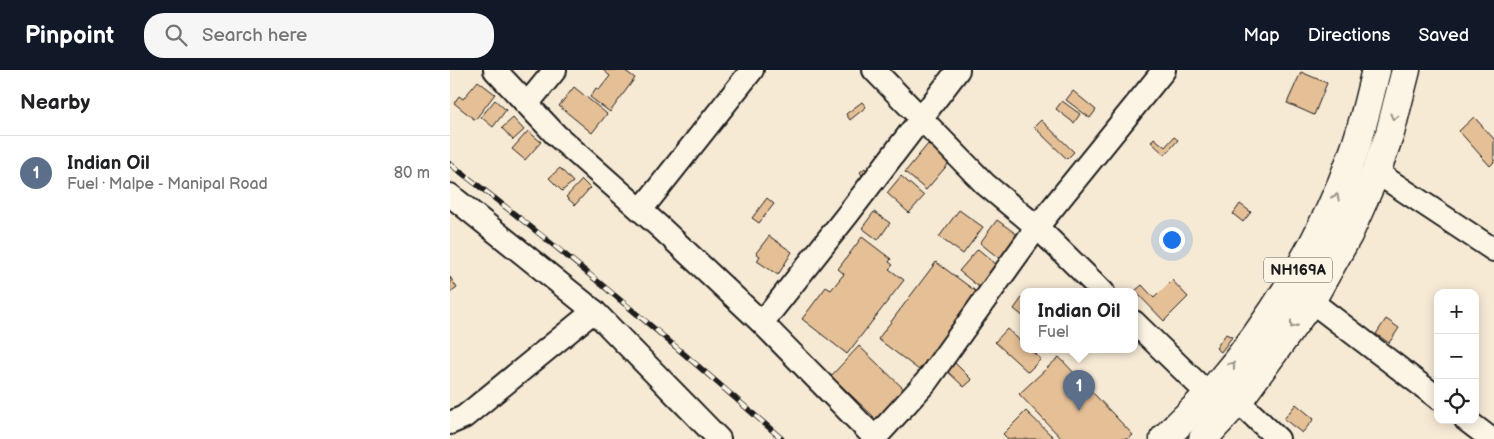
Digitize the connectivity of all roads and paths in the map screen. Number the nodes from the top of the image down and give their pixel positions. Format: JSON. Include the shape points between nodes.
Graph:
{"nodes":[{"id":1,"x":495,"y":70,"type":"edge"},
{"id":2,"x":555,"y":70,"type":"edge"},
{"id":3,"x":752,"y":70,"type":"edge"},
{"id":4,"x":874,"y":70,"type":"edge"},
{"id":5,"x":958,"y":70,"type":"edge"},
{"id":6,"x":1164,"y":70,"type":"edge"},
{"id":7,"x":1376,"y":70,"type":"edge"},
{"id":8,"x":1406,"y":70,"type":"edge"},
{"id":9,"x":527,"y":104,"type":"junction"},
{"id":10,"x":921,"y":118,"type":"junction"},
{"id":11,"x":1376,"y":172,"type":"junction"},
{"id":12,"x":450,"y":195,"type":"edge"},
{"id":13,"x":641,"y":210,"type":"junction"},
{"id":14,"x":1323,"y":224,"type":"junction"},
{"id":15,"x":1037,"y":228,"type":"junction"},
{"id":16,"x":1348,"y":235,"type":"junction"},
{"id":17,"x":1494,"y":250,"type":"edge"},
{"id":18,"x":1099,"y":288,"type":"edge"},
{"id":19,"x":1311,"y":301,"type":"junction"},
{"id":20,"x":594,"y":311,"type":"junction"},
{"id":21,"x":762,"y":323,"type":"junction"},
{"id":22,"x":1138,"y":326,"type":"edge"},
{"id":23,"x":1208,"y":394,"type":"junction"},
{"id":24,"x":1434,"y":395,"type":"edge"},
{"id":25,"x":1238,"y":401,"type":"junction"},
{"id":26,"x":450,"y":423,"type":"edge"},
{"id":27,"x":1471,"y":424,"type":"edge"},
{"id":28,"x":876,"y":438,"type":"edge"},
{"id":29,"x":719,"y":439,"type":"edge"},
{"id":30,"x":1164,"y":439,"type":"edge"},
{"id":31,"x":1203,"y":439,"type":"edge"},
{"id":32,"x":1278,"y":439,"type":"edge"},
{"id":33,"x":1491,"y":439,"type":"edge"}],
"edges":[{"from":1,"to":9,"type":"street"},
{"from":2,"to":9,"type":"street"},
{"from":3,"to":13,"type":"street"},
{"from":4,"to":10,"type":"street"},
{"from":5,"to":10,"type":"street"},
{"from":6,"to":15,"type":"street"},
{"from":14,"to":7,"type":"highway","number":"NH169A","one_way":true,"via":[[1354,153]]},
{"from":8,"to":11,"type":"highway","number":"NH169A","one_way":true},
{"from":9,"to":13,"type":"street","via":[[556,135]]},
{"from":10,"to":15,"type":"street","via":[[985,184]]},
{"from":10,"to":21,"type":"street"},
{"from":11,"to":16,"type":"highway","number":"NH169A"},
{"from":11,"to":17,"type":"street"},
{"from":12,"to":20,"type":"street"},
{"from":13,"to":21,"type":"street"},
{"from":14,"to":16,"type":"highway"},
{"from":23,"to":14,"type":"highway","number":"NH169A","one_way":true,"via":[[1262,326],[1291,283]]},
{"from":15,"to":18,"type":"street"},
{"from":15,"to":28,"type":"street","via":[[926,382]]},
{"from":16,"to":19,"type":"highway","number":"NH169A"},
{"from":19,"to":24,"type":"street"},
{"from":19,"to":25,"type":"highway","number":"NH169A","one_way":true},
{"from":20,"to":26,"type":"street","via":[[464,417]]},
{"from":20,"to":29,"type":"street"},
{"from":21,"to":28,"type":"street"},
{"from":22,"to":23,"type":"street"},
{"from":23,"to":30,"type":"highway","number":"NH169A"},
{"from":25,"to":31,"type":"highway","number":"NH169A"},
{"from":25,"to":32,"type":"street"},
{"from":27,"to":33,"type":"street"}]}
